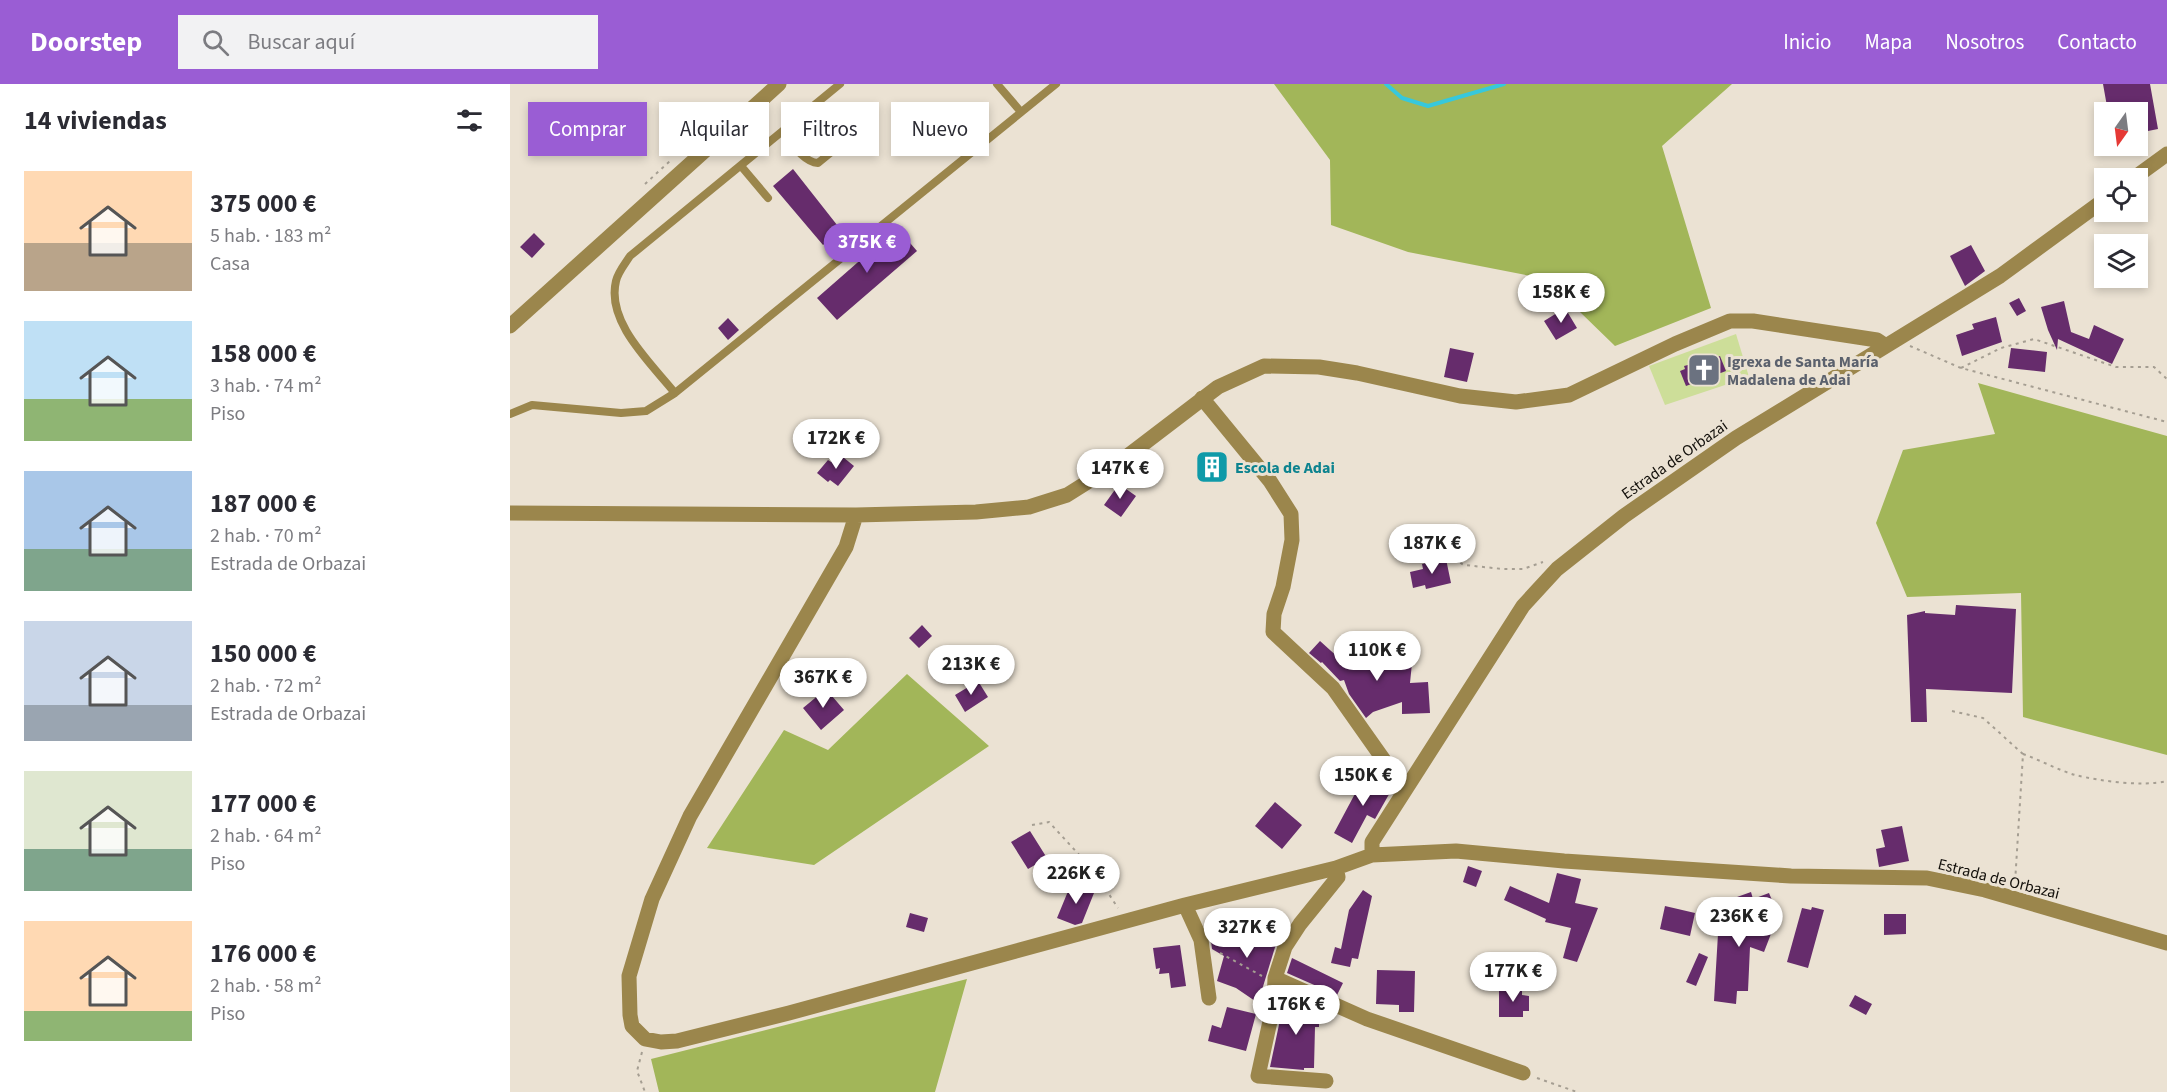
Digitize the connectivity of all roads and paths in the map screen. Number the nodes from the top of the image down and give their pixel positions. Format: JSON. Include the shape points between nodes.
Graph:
{"nodes":[{"id":1,"x":779,"y":84,"type":"edge"},
{"id":2,"x":840,"y":84,"type":"edge"},
{"id":3,"x":997,"y":84,"type":"edge"},
{"id":4,"x":1056,"y":84,"type":"edge"},
{"id":5,"x":819,"y":102,"type":"edge"},
{"id":6,"x":1021,"y":112,"type":"junction"},
{"id":7,"x":781,"y":134,"type":"edge"},
{"id":8,"x":2167,"y":154,"type":"edge"},
{"id":9,"x":805,"y":156,"type":"edge"},
{"id":10,"x":827,"y":156,"type":"edge"},
{"id":11,"x":741,"y":166,"type":"junction"},
{"id":12,"x":2148,"y":168,"type":"edge"},
{"id":13,"x":768,"y":198,"type":"dead end"},
{"id":14,"x":2094,"y":207,"type":"edge"},
{"id":15,"x":510,"y":326,"type":"edge"},
{"id":16,"x":1858,"y":337,"type":"junction"},
{"id":17,"x":1892,"y":343,"type":"junction"},
{"id":18,"x":1868,"y":357,"type":"junction"},
{"id":19,"x":1961,"y":368,"type":"junction"},
{"id":20,"x":2167,"y":379,"type":"edge"},
{"id":21,"x":675,"y":393,"type":"junction"},
{"id":22,"x":1203,"y":398,"type":"junction"},
{"id":23,"x":510,"y":414,"type":"edge"},
{"id":24,"x":2167,"y":422,"type":"edge"},
{"id":25,"x":510,"y":513,"type":"edge"},
{"id":26,"x":856,"y":515,"type":"junction"},
{"id":27,"x":1425,"y":558,"type":"dead end"},
{"id":28,"x":1569,"y":560,"type":"junction"},
{"id":29,"x":1952,"y":711,"type":"dead end"},
{"id":30,"x":2024,"y":754,"type":"junction"},
{"id":31,"x":2167,"y":781,"type":"edge"},
{"id":32,"x":1405,"y":790,"type":"junction"},
{"id":33,"x":1032,"y":825,"type":"dead end"},
{"id":34,"x":1380,"y":855,"type":"junction"},
{"id":35,"x":1336,"y":868,"type":"junction"},
{"id":36,"x":2014,"y":898,"type":"junction"},
{"id":37,"x":1185,"y":905,"type":"junction"},
{"id":38,"x":1126,"y":920,"type":"junction"},
{"id":39,"x":2167,"y":943,"type":"edge"},
{"id":40,"x":1220,"y":953,"type":"dead end"},
{"id":41,"x":1275,"y":981,"type":"junction"},
{"id":42,"x":1209,"y":998,"type":"dead end"},
{"id":43,"x":645,"y":1039,"type":"junction"},
{"id":44,"x":1523,"y":1073,"type":"joint"},
{"id":45,"x":1326,"y":1081,"type":"dead end"},
{"id":46,"x":645,"y":1092,"type":"edge"},
{"id":47,"x":1577,"y":1092,"type":"edge"}],
"edges":[{"from":1,"to":15,"type":"street"},
{"from":2,"to":5,"type":"lane"},
{"from":3,"to":6,"type":"lane"},
{"from":4,"to":6,"type":"lane"},
{"from":6,"to":21,"type":"lane"},
{"from":7,"to":11,"type":"lane"},
{"from":8,"to":12,"type":"street"},
{"from":9,"to":10,"type":"lane","via":[[812,163]]},
{"from":11,"to":13,"type":"lane"},
{"from":11,"to":21,"type":"lane","via":[[630,256],[616,278],[613,301],[620,324]]},
{"from":14,"to":17,"type":"street","name":"Estrada de Orbazai","via":[[2000,276]]},
{"from":16,"to":17,"type":"street"},
{"from":16,"to":18,"type":"street"},
{"from":16,"to":22,"type":"street","via":[[1730,321],[1569,395],[1516,402],[1460,396],[1319,367],[1264,366]]},
{"from":17,"to":18,"type":"street","name":"Estrada de Orbazai"},
{"from":17,"to":19,"type":"path"},
{"from":18,"to":28,"type":"street","name":"Estrada de Orbazai","via":[[1736,438],[1624,516]]},
{"from":19,"to":20,"type":"path","via":[[2001,348],[2034,339],[2116,367],[2154,367]]},
{"from":19,"to":24,"type":"path"},
{"from":21,"to":23,"type":"lane","via":[[646,411],[621,413],[532,405]]},
{"from":22,"to":26,"type":"street","via":[[1067,495],[1029,507],[976,513]]},
{"from":22,"to":32,"type":"street","via":[[1270,481],[1291,514],[1292,540],[1273,632],[1333,688]]},
{"from":25,"to":26,"type":"street"},
{"from":26,"to":43,"type":"street","via":[[846,547],[690,816],[652,899],[629,975],[632,1026]]},
{"from":27,"to":28,"type":"path","via":[[1447,555],[1464,565],[1503,569],[1523,569],[1559,556]]},
{"from":28,"to":32,"type":"street","name":"Estrada de Orbazai","via":[[1523,606]]},
{"from":29,"to":30,"type":"path","via":[[1983,718]]},
{"from":30,"to":31,"type":"path","via":[[2074,774],[2119,782]]},
{"from":30,"to":36,"type":"path"},
{"from":32,"to":34,"type":"street","name":"Estrada de Orbazai","via":[[1372,842]]},
{"from":33,"to":38,"type":"path","via":[[1049,822],[1093,870]]},
{"from":34,"to":35,"type":"street"},
{"from":34,"to":36,"type":"street","name":"Estrada de Orbazai","via":[[1456,852],[1791,876],[1927,878]]},
{"from":35,"to":37,"type":"street"},
{"from":35,"to":41,"type":"street","via":[[1338,877],[1285,947]]},
{"from":36,"to":39,"type":"street","name":"Estrada de Orbazai"},
{"from":37,"to":38,"type":"street"},
{"from":37,"to":42,"type":"street","via":[[1201,940]]},
{"from":38,"to":43,"type":"street","via":[[677,1041]]},
{"from":40,"to":41,"type":"path"},
{"from":41,"to":44,"type":"street","via":[[1367,1019]]},
{"from":41,"to":45,"type":"street","via":[[1258,1076]]},
{"from":43,"to":46,"type":"path","via":[[637,1071]]},
{"from":44,"to":47,"type":"path"}]}
